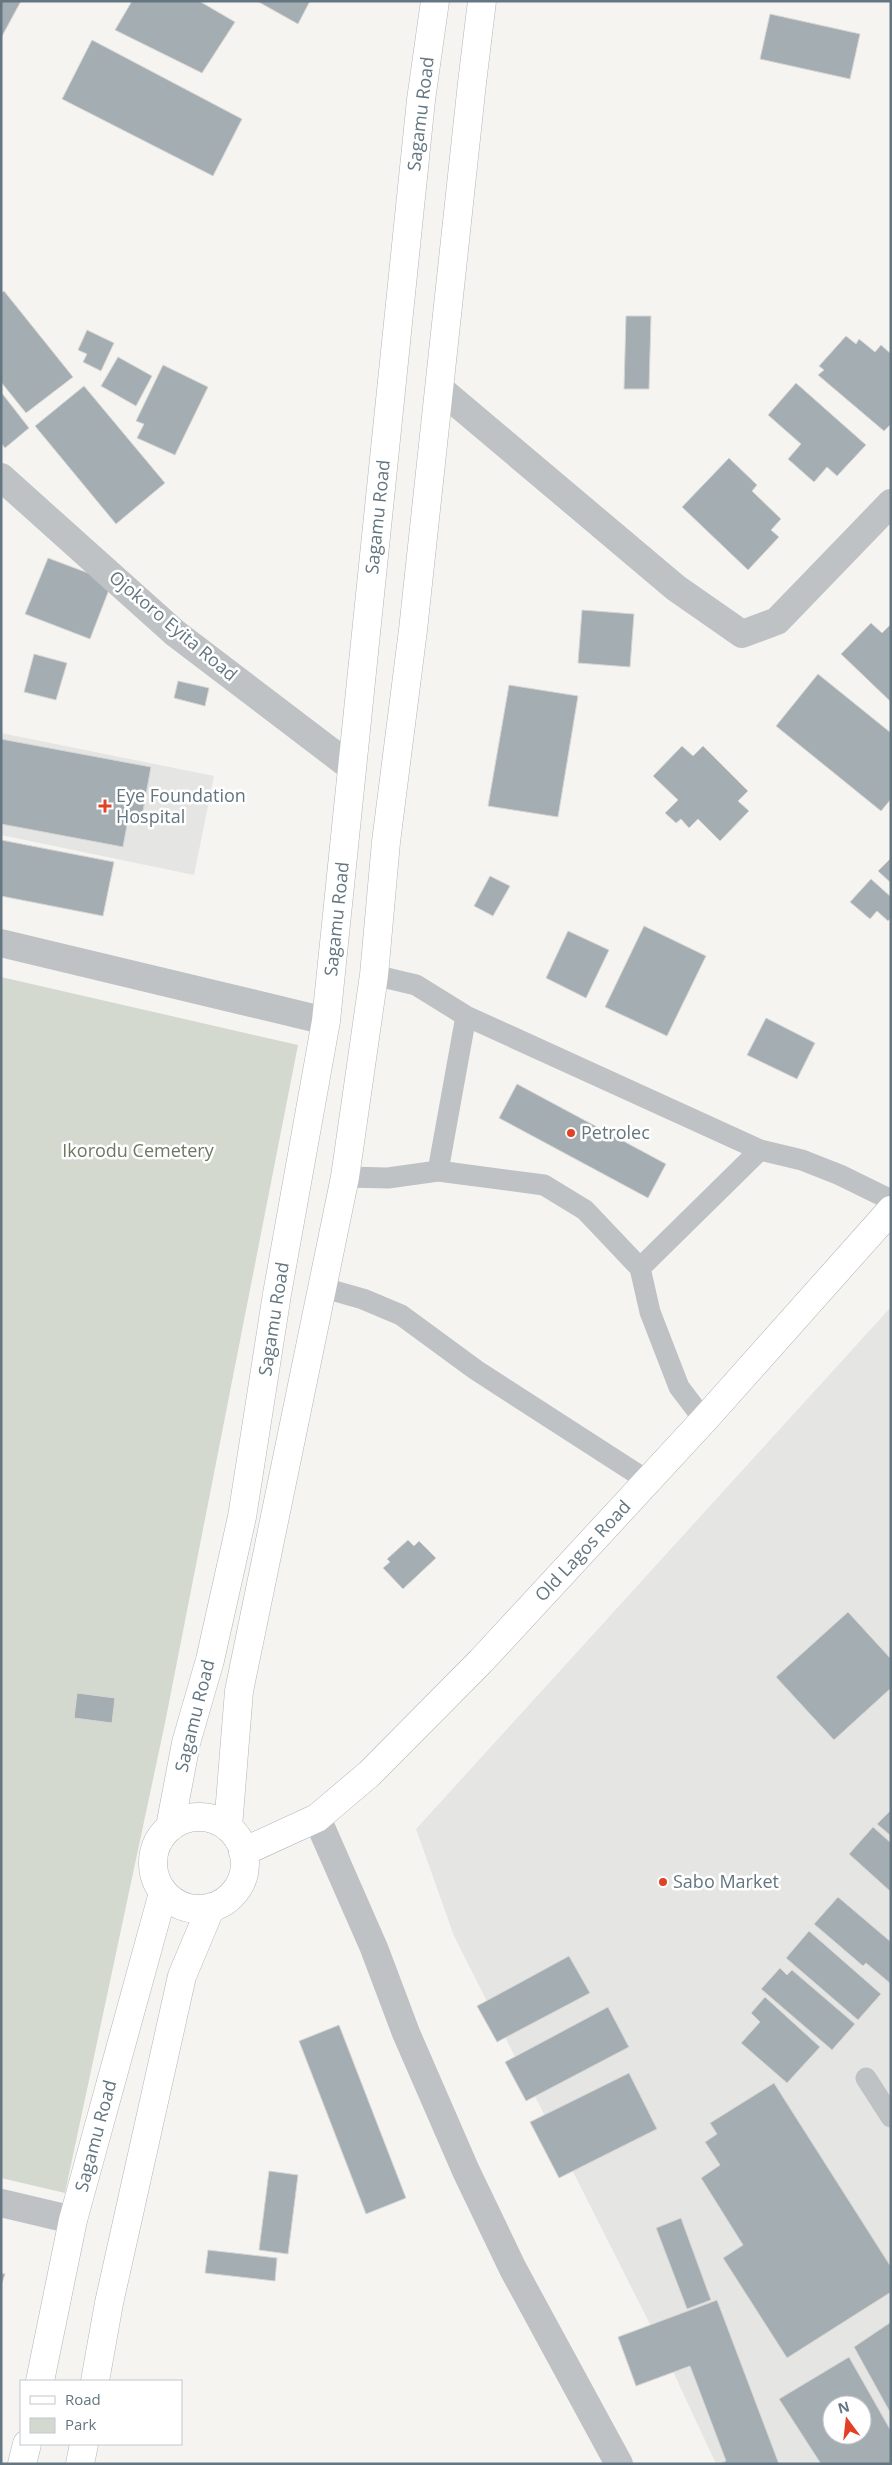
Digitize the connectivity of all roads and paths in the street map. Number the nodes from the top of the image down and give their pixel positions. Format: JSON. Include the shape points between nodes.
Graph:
{"nodes":[{"id":1,"x":435,"y":1,"type":"edge"},
{"id":2,"x":482,"y":1,"type":"edge"},
{"id":3,"x":440,"y":389,"type":"junction"},
{"id":4,"x":1,"y":478,"type":"edge"},
{"id":5,"x":891,"y":503,"type":"edge"},
{"id":6,"x":351,"y":767,"type":"junction"},
{"id":7,"x":1,"y":944,"type":"edge"},
{"id":8,"x":374,"y":975,"type":"junction"},
{"id":9,"x":466,"y":1016,"type":"junction"},
{"id":10,"x":326,"y":1021,"type":"junction"},
{"id":11,"x":760,"y":1150,"type":"junction"},
{"id":12,"x":438,"y":1172,"type":"junction"},
{"id":13,"x":345,"y":1177,"type":"junction"},
{"id":14,"x":891,"y":1200,"type":"edge"},
{"id":15,"x":891,"y":1210,"type":"edge"},
{"id":16,"x":640,"y":1268,"type":"junction"},
{"id":17,"x":324,"y":1288,"type":"junction"},
{"id":18,"x":704,"y":1420,"type":"junction"},
{"id":19,"x":648,"y":1481,"type":"junction"},
{"id":20,"x":317,"y":1818,"type":"junction"},
{"id":21,"x":170,"y":1827,"type":"junction"},
{"id":22,"x":228,"y":1827,"type":"junction"},
{"id":23,"x":243,"y":1852,"type":"junction"},
{"id":24,"x":163,"y":1893,"type":"junction"},
{"id":25,"x":211,"y":1907,"type":"junction"},
{"id":26,"x":866,"y":2078,"type":"dead end"},
{"id":27,"x":891,"y":2117,"type":"edge"},
{"id":28,"x":1,"y":2203,"type":"edge"},
{"id":29,"x":73,"y":2220,"type":"junction"},
{"id":30,"x":40,"y":2380,"type":"edge"},
{"id":31,"x":95,"y":2380,"type":"edge"},
{"id":32,"x":26,"y":2445,"type":"edge"},
{"id":33,"x":84,"y":2445,"type":"edge"},
{"id":34,"x":22,"y":2464,"type":"edge"},
{"id":35,"x":80,"y":2464,"type":"edge"},
{"id":36,"x":618,"y":2464,"type":"edge"}],
"edges":[{"from":1,"to":6,"type":"main road","name":"Sagamu Road","via":[[421,100]]},
{"from":2,"to":3,"type":"main road","name":"Sagamu Road"},
{"from":3,"to":5,"type":"street","via":[[676,588],[742,634],[777,621]]},
{"from":3,"to":8,"type":"main road","name":"Sagamu Road","via":[[386,842]]},
{"from":4,"to":6,"type":"street","name":"Ojokoro Eyita Road","via":[[175,633]]},
{"from":6,"to":10,"type":"main road","name":"Sagamu Road"},
{"from":7,"to":10,"type":"street"},
{"from":8,"to":9,"type":"lane","via":[[416,985]]},
{"from":8,"to":13,"type":"main road","name":"Sagamu Road"},
{"from":9,"to":11,"type":"lane"},
{"from":9,"to":12,"type":"lane"},
{"from":10,"to":21,"type":"main road","name":"Sagamu Road","via":[[277,1294],[242,1517],[210,1660],[186,1743]]},
{"from":11,"to":14,"type":"lane","via":[[802,1160]]},
{"from":11,"to":16,"type":"lane"},
{"from":12,"to":13,"type":"lane","via":[[388,1178]]},
{"from":12,"to":16,"type":"lane","via":[[544,1185],[585,1210]]},
{"from":13,"to":17,"type":"main road","name":"Sagamu Road"},
{"from":15,"to":18,"type":"main road","name":"Old Lagos Road"},
{"from":16,"to":18,"type":"lane","via":[[650,1312],[679,1387]]},
{"from":17,"to":19,"type":"lane","via":[[363,1299],[401,1316],[476,1370]]},
{"from":17,"to":22,"type":"main road","name":"Sagamu Road","via":[[239,1692]]},
{"from":18,"to":19,"type":"main road","name":"Old Lagos Road"},
{"from":19,"to":20,"type":"main road","name":"Old Lagos Road","via":[[481,1661],[369,1774]]},
{"from":20,"to":23,"type":"main road","name":"Old Lagos Road"},
{"from":20,"to":36,"type":"street","via":[[466,2171],[513,2268]]},
{"from":21,"to":22,"type":"main road","via":[[182,1820],[198,1817]]},
{"from":21,"to":24,"type":"main road","via":[[160,1838],[152,1867]]},
{"from":22,"to":23,"type":"main road"},
{"from":23,"to":25,"type":"main road","via":[[245,1869],[240,1883],[231,1896]]},
{"from":24,"to":25,"type":"main road","via":[[188,1908]]},
{"from":24,"to":29,"type":"main road","name":"Sagamu Road"},
{"from":25,"to":31,"type":"main road","via":[[182,1976],[109,2303]]},
{"from":26,"to":27,"type":"lane"},
{"from":28,"to":29,"type":"street"},
{"from":29,"to":30,"type":"main road","name":"Sagamu Road"},
{"from":32,"to":34,"type":"main road"},
{"from":33,"to":35,"type":"main road"}]}
